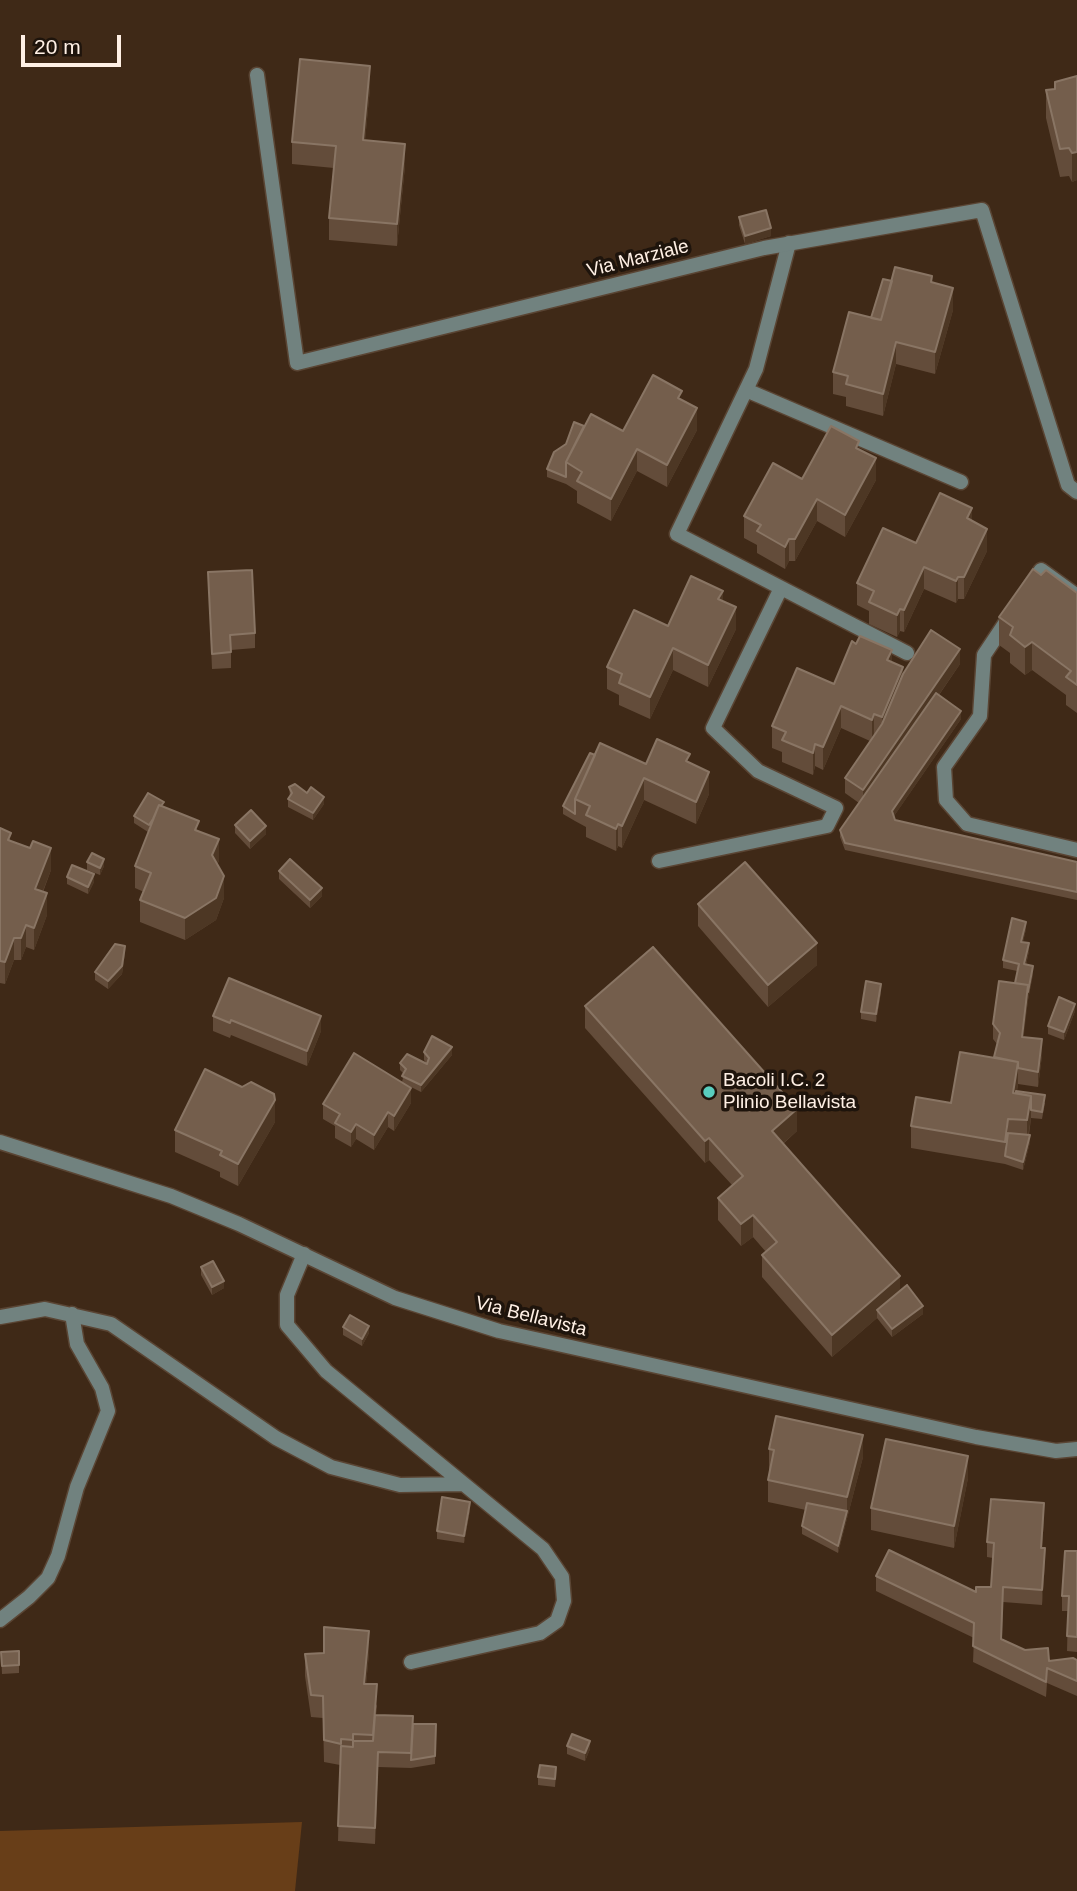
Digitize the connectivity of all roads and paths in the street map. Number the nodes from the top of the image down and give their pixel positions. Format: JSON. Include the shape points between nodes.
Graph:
{"nodes":[{"id":1,"x":257,"y":75,"type":"dead end"},
{"id":2,"x":789,"y":243,"type":"junction"},
{"id":3,"x":746,"y":390,"type":"junction"},
{"id":4,"x":961,"y":482,"type":"dead end"},
{"id":5,"x":1077,"y":492,"type":"edge"},
{"id":6,"x":781,"y":588,"type":"junction"},
{"id":7,"x":1077,"y":596,"type":"edge"},
{"id":8,"x":907,"y":653,"type":"dead end"},
{"id":9,"x":1077,"y":850,"type":"edge"},
{"id":10,"x":659,"y":861,"type":"dead end"},
{"id":11,"x":0,"y":1142,"type":"edge"},
{"id":12,"x":304,"y":1254,"type":"junction"},
{"id":13,"x":72,"y":1314,"type":"junction"},
{"id":14,"x":0,"y":1317,"type":"edge"},
{"id":15,"x":1077,"y":1449,"type":"edge"},
{"id":16,"x":462,"y":1484,"type":"junction"},
{"id":17,"x":0,"y":1620,"type":"edge"},
{"id":18,"x":411,"y":1662,"type":"dead end"}],
"edges":[{"from":1,"to":2,"type":"street","name":"Via Marziale","via":[[297,363]]},
{"from":2,"to":3,"type":"street","via":[[756,369]]},
{"from":2,"to":5,"type":"street","name":"Via Marziale","via":[[982,210],[1068,485]]},
{"from":3,"to":4,"type":"street"},
{"from":3,"to":6,"type":"street","via":[[677,534]]},
{"from":6,"to":8,"type":"street"},
{"from":6,"to":10,"type":"street","via":[[713,728],[758,771],[836,808],[827,827]]},
{"from":7,"to":9,"type":"street","via":[[1041,570],[984,655],[980,716],[944,767],[946,800],[967,824]]},
{"from":11,"to":12,"type":"street","name":"Via Bellavista","via":[[171,1196]]},
{"from":12,"to":15,"type":"street","name":"Via Bellavista","via":[[395,1298],[499,1331],[976,1437],[1056,1451]]},
{"from":12,"to":16,"type":"street","via":[[287,1296],[287,1325],[326,1371]]},
{"from":13,"to":14,"type":"street","via":[[45,1309]]},
{"from":13,"to":16,"type":"street","via":[[111,1324],[276,1438],[331,1467],[400,1485]]},
{"from":13,"to":17,"type":"street","via":[[77,1344],[102,1388],[108,1410],[48,1578]]},
{"from":16,"to":18,"type":"street","via":[[543,1549],[562,1577],[564,1601],[557,1621],[540,1633]]}]}
